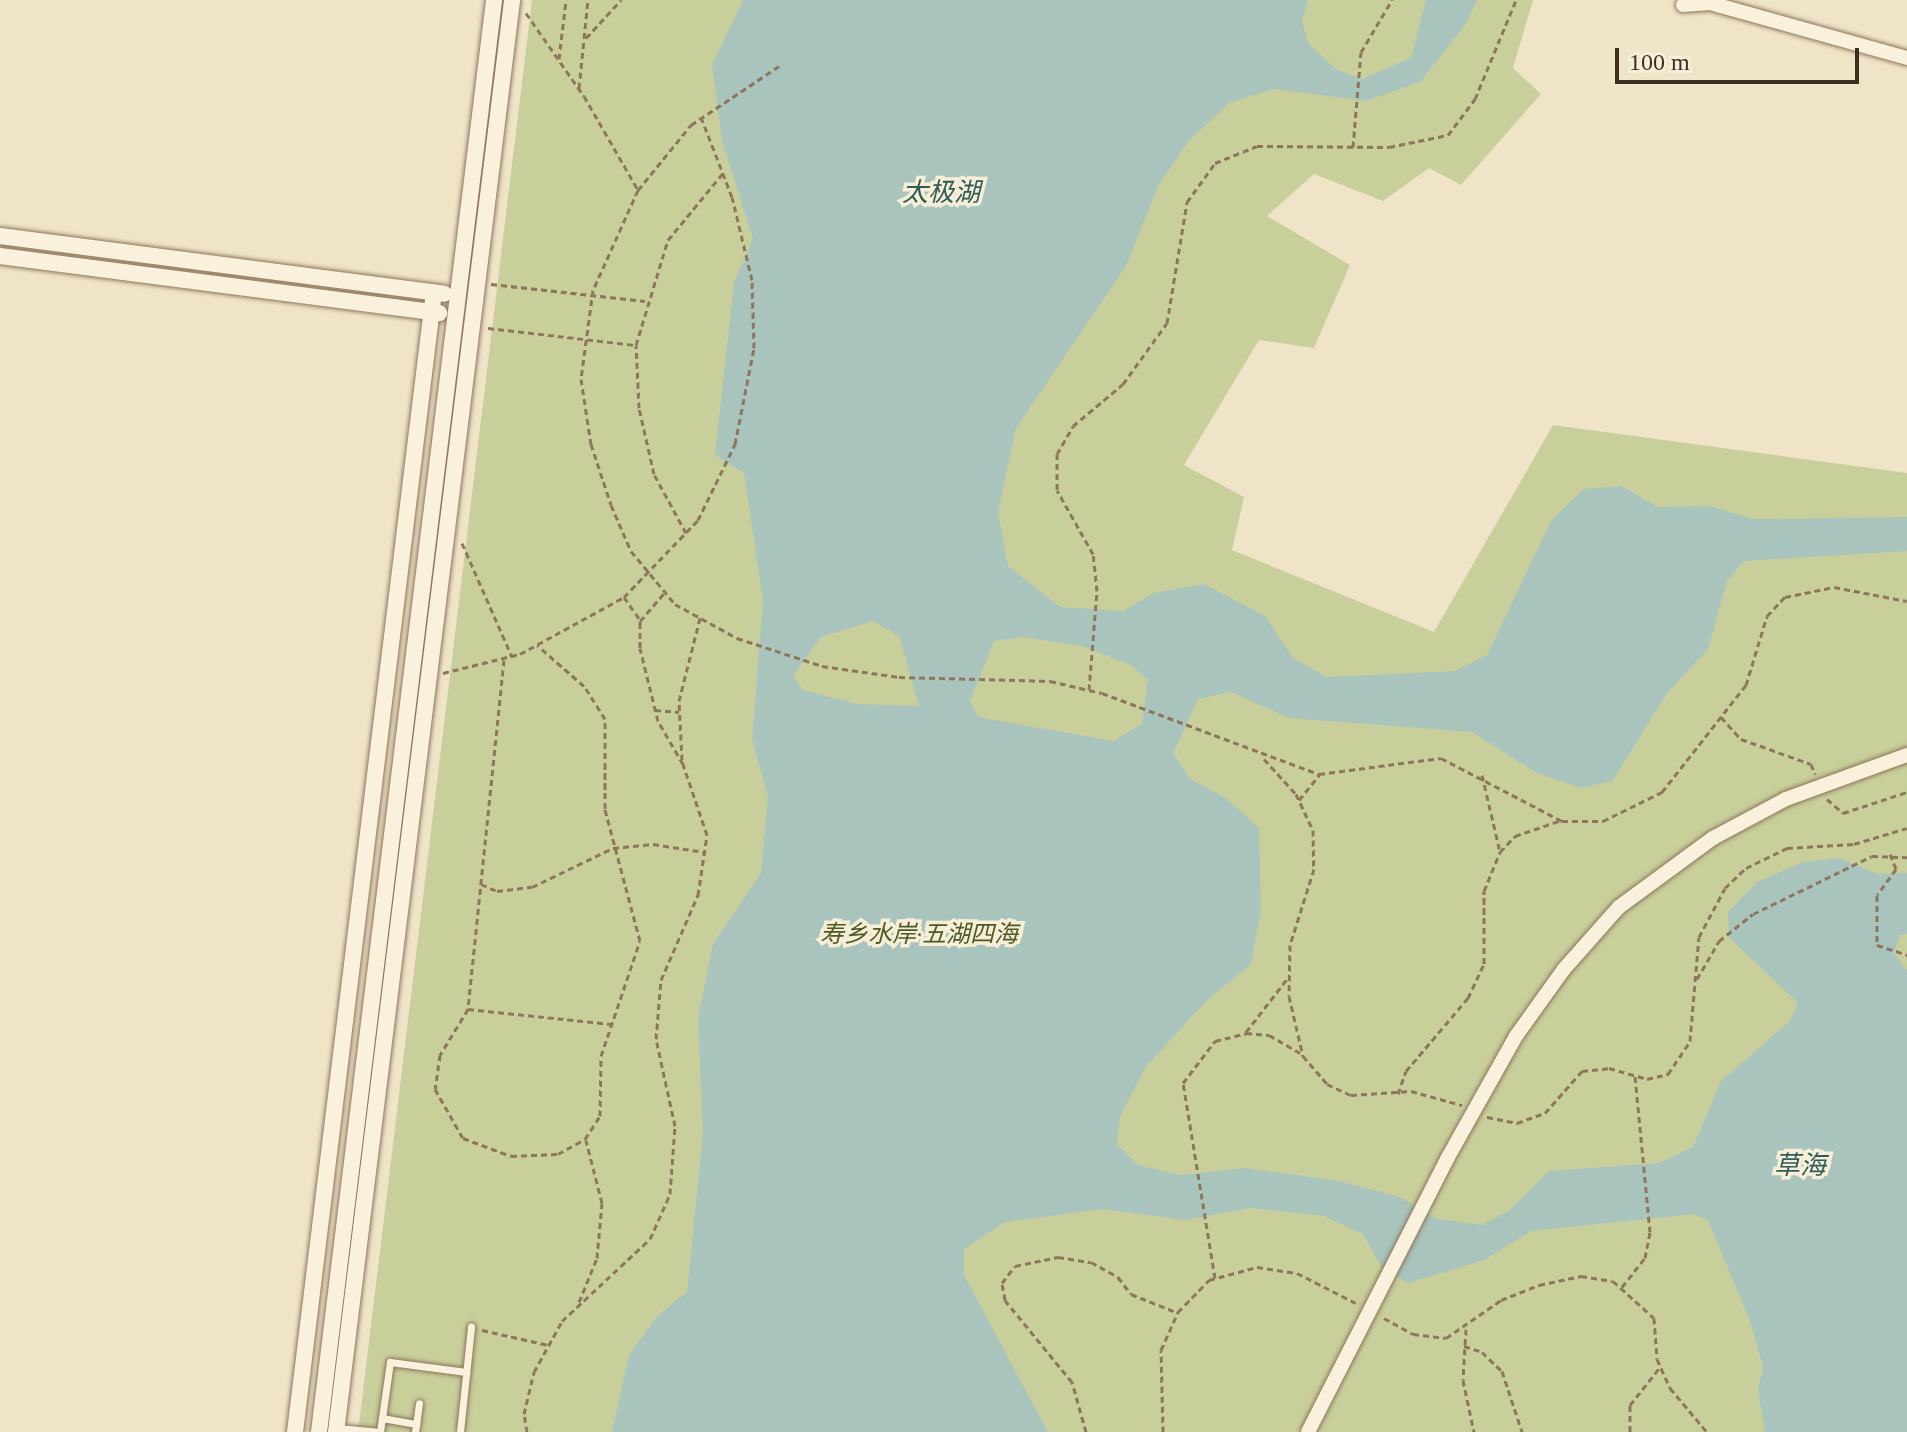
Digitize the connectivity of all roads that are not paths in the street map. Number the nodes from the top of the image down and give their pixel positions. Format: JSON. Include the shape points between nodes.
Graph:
{"nodes":[{"id":1,"x":494,"y":0,"type":"edge"},
{"id":2,"x":514,"y":0,"type":"edge"},
{"id":3,"x":1683,"y":5,"type":"dead end"},
{"id":4,"x":1907,"y":58,"type":"edge"},
{"id":5,"x":0,"y":236,"type":"edge"},
{"id":6,"x":0,"y":256,"type":"edge"},
{"id":7,"x":474,"y":290,"type":"junction"},
{"id":8,"x":434,"y":292,"type":"junction"},
{"id":9,"x":456,"y":295,"type":"junction"},
{"id":10,"x":430,"y":312,"type":"junction"},
{"id":11,"x":453,"y":315,"type":"junction"},
{"id":12,"x":470,"y":322,"type":"junction"},
{"id":13,"x":1907,"y":755,"type":"edge"},
{"id":14,"x":471,"y":1327,"type":"road end"},
{"id":15,"x":466,"y":1372,"type":"junction"},
{"id":16,"x":419,"y":1403,"type":"dead end"},
{"id":17,"x":382,"y":1418,"type":"junction"},
{"id":18,"x":415,"y":1428,"type":"edge"},
{"id":19,"x":330,"y":1431,"type":"edge"},
{"id":20,"x":295,"y":1432,"type":"edge"},
{"id":21,"x":380,"y":1432,"type":"edge"},
{"id":22,"x":460,"y":1432,"type":"edge"},
{"id":23,"x":1308,"y":1432,"type":"edge"}],
"edges":[{"from":1,"to":9,"type":"street"},
{"from":2,"to":7,"type":"street"},
{"from":3,"to":4,"type":"street","via":[[1710,3]]},
{"from":5,"to":8,"type":"street"},
{"from":6,"to":10,"type":"street"},
{"from":7,"to":9,"type":"street"},
{"from":7,"to":12,"type":"street"},
{"from":8,"to":9,"type":"street"},
{"from":8,"to":10,"type":"street"},
{"from":9,"to":11,"type":"street"},
{"from":10,"to":11,"type":"street"},
{"from":10,"to":20,"type":"street"},
{"from":11,"to":12,"type":"street"},
{"from":11,"to":19,"type":"street"},
{"from":12,"to":19,"type":"street"},
{"from":13,"to":23,"type":"street","via":[[1786,799],[1713,838],[1619,907],[1516,1036]]},
{"from":14,"to":15,"type":"lane"},
{"from":15,"to":17,"type":"lane","via":[[390,1362]]},
{"from":15,"to":22,"type":"lane"},
{"from":16,"to":18,"type":"lane"},
{"from":17,"to":18,"type":"lane"},
{"from":17,"to":21,"type":"lane"},
{"from":19,"to":21,"type":"lane"}]}
